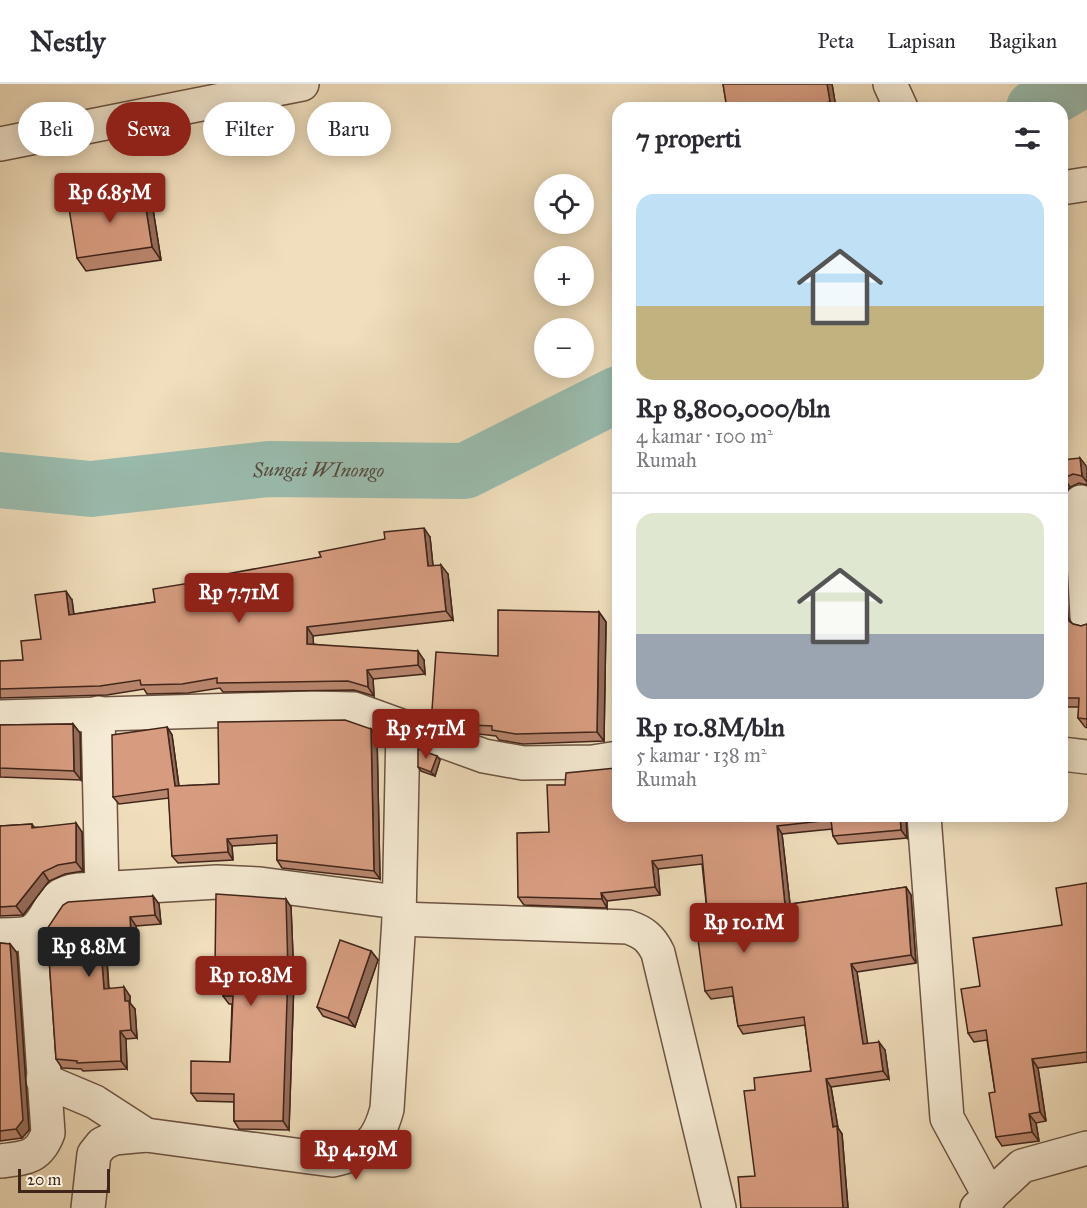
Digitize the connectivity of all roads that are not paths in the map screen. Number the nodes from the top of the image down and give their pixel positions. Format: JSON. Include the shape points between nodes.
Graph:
{"nodes":[{"id":1,"x":302,"y":84,"type":"edge"},
{"id":2,"x":890,"y":84,"type":"edge"},
{"id":3,"x":898,"y":102,"type":"edge"},
{"id":4,"x":0,"y":144,"type":"edge"},
{"id":5,"x":1087,"y":184,"type":"edge"},
{"id":6,"x":1068,"y":187,"type":"edge"},
{"id":7,"x":1082,"y":502,"type":"dead end"},
{"id":8,"x":1087,"y":615,"type":"edge"},
{"id":9,"x":98,"y":713,"type":"junction"},
{"id":10,"x":0,"y":717,"type":"edge"},
{"id":11,"x":404,"y":728,"type":"junction"},
{"id":12,"x":1068,"y":755,"type":"edge"},
{"id":13,"x":1087,"y":757,"type":"edge"},
{"id":14,"x":612,"y":759,"type":"edge"},
{"id":15,"x":924,"y":822,"type":"edge"},
{"id":16,"x":102,"y":890,"type":"junction"},
{"id":17,"x":398,"y":911,"type":"junction"},
{"id":18,"x":34,"y":930,"type":"junction"},
{"id":19,"x":0,"y":935,"type":"edge"},
{"id":20,"x":43,"y":1080,"type":"junction"},
{"id":21,"x":146,"y":1135,"type":"junction"},
{"id":22,"x":1087,"y":1148,"type":"edge"},
{"id":23,"x":0,"y":1161,"type":"edge"},
{"id":24,"x":984,"y":1203,"type":"edge"},
{"id":25,"x":88,"y":1208,"type":"edge"},
{"id":26,"x":719,"y":1208,"type":"edge"}],
"edges":[{"from":1,"to":4,"type":"street"},
{"from":2,"to":3,"type":"street"},
{"from":5,"to":6,"type":"street"},
{"from":7,"to":8,"type":"street"},
{"from":9,"to":10,"type":"street"},
{"from":9,"to":11,"type":"street","via":[[354,709]]},
{"from":9,"to":16,"type":"street"},
{"from":11,"to":14,"type":"street","via":[[484,756],[523,763],[566,764]]},
{"from":11,"to":17,"type":"street"},
{"from":12,"to":13,"type":"street"},
{"from":15,"to":24,"type":"street","via":[[947,1118]]},
{"from":16,"to":17,"type":"street","via":[[206,882],[260,884]]},
{"from":16,"to":18,"type":"street","via":[[65,892]]},
{"from":17,"to":21,"type":"street","via":[[387,1109],[381,1130],[369,1146],[354,1156],[332,1160]]},
{"from":17,"to":26,"type":"street","via":[[628,927],[652,940]]},
{"from":18,"to":19,"type":"street"},
{"from":18,"to":20,"type":"street"},
{"from":20,"to":21,"type":"street","via":[[95,1102]]},
{"from":20,"to":23,"type":"street","via":[[49,1122],[43,1147],[32,1156]]},
{"from":21,"to":25,"type":"street","via":[[114,1138],[102,1144],[91,1167]]},
{"from":22,"to":24,"type":"street","via":[[1022,1166]]}]}
